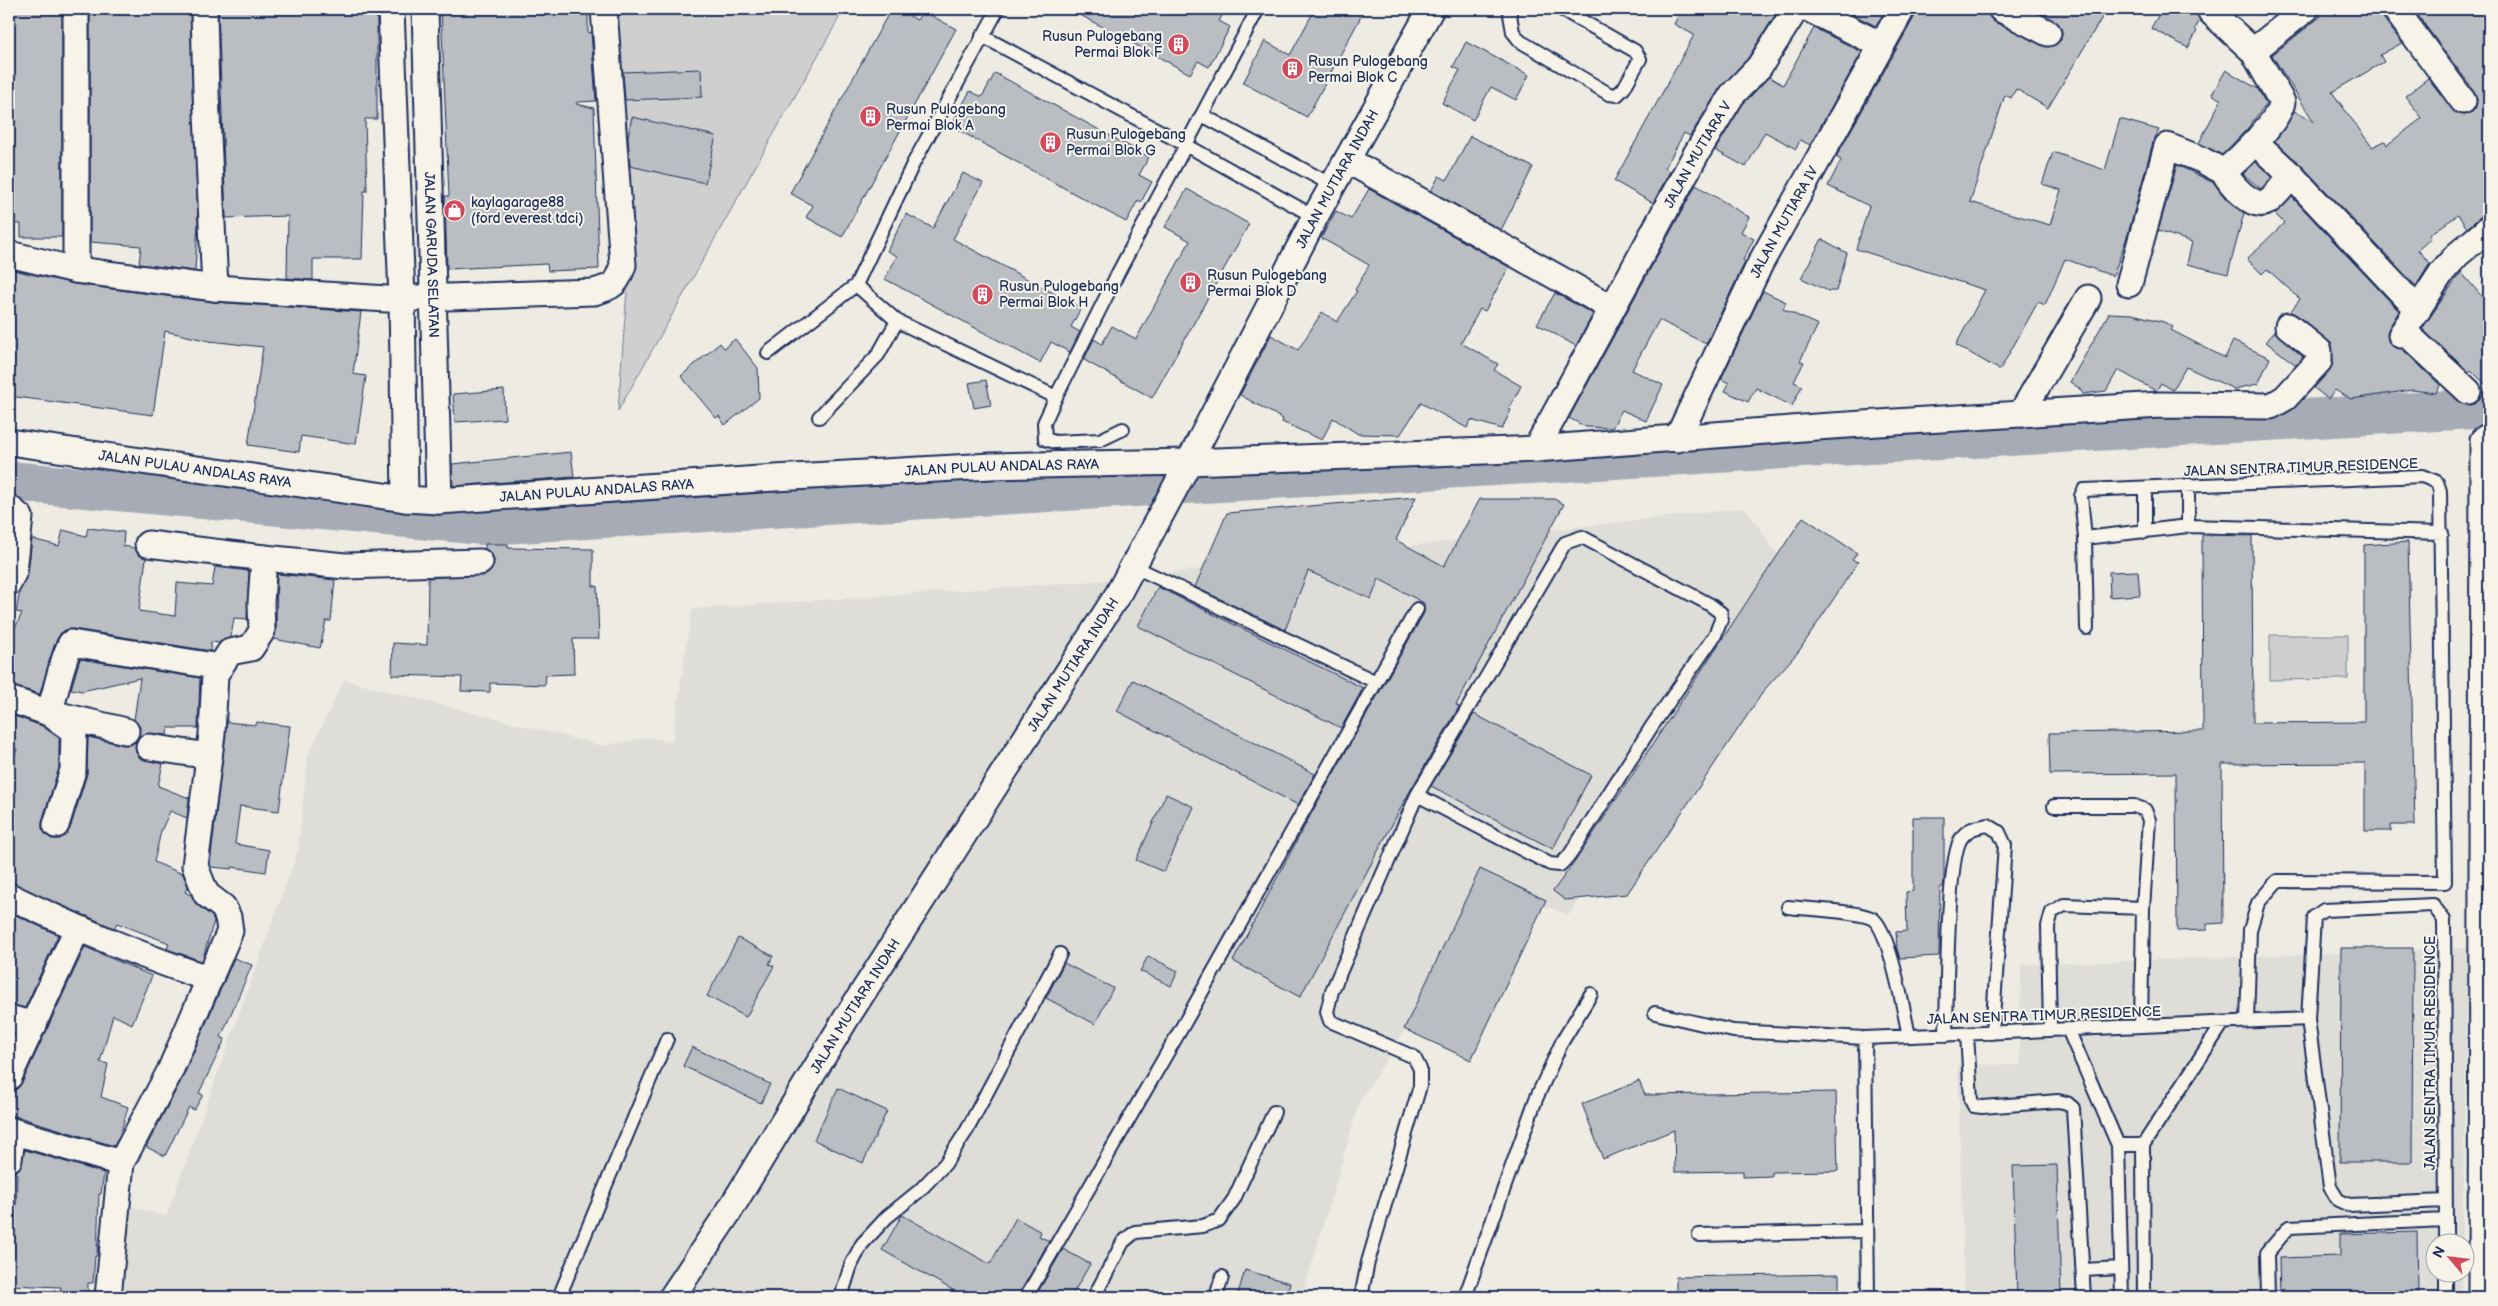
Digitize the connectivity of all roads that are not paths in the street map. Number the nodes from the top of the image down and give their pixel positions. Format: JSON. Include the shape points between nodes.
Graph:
{"nodes":[{"id":1,"x":76,"y":9,"type":"edge"},
{"id":2,"x":204,"y":9,"type":"edge"},
{"id":3,"x":391,"y":9,"type":"edge"},
{"id":4,"x":425,"y":9,"type":"edge"},
{"id":5,"x":604,"y":9,"type":"edge"},
{"id":6,"x":998,"y":9,"type":"edge"},
{"id":7,"x":1258,"y":9,"type":"edge"},
{"id":8,"x":1431,"y":9,"type":"edge"},
{"id":9,"x":1509,"y":9,"type":"edge"},
{"id":10,"x":1561,"y":9,"type":"edge"},
{"id":11,"x":1796,"y":9,"type":"edge"},
{"id":12,"x":1809,"y":9,"type":"edge"},
{"id":13,"x":1902,"y":9,"type":"edge"},
{"id":14,"x":2001,"y":9,"type":"edge"},
{"id":15,"x":2306,"y":9,"type":"edge"},
{"id":16,"x":2395,"y":9,"type":"edge"},
{"id":17,"x":2211,"y":12,"type":"dead end"},
{"id":18,"x":2048,"y":33,"type":"dead end"},
{"id":19,"x":982,"y":36,"type":"junction"},
{"id":20,"x":1881,"y":45,"type":"junction"},
{"id":21,"x":2252,"y":51,"type":"junction"},
{"id":22,"x":2463,"y":101,"type":"dead end"},
{"id":23,"x":1202,"y":116,"type":"junction"},
{"id":24,"x":2255,"y":142,"type":"junction"},
{"id":25,"x":1186,"y":145,"type":"junction"},
{"id":26,"x":1347,"y":160,"type":"junction"},
{"id":27,"x":2224,"y":172,"type":"junction"},
{"id":28,"x":2292,"y":176,"type":"junction"},
{"id":29,"x":1332,"y":185,"type":"junction"},
{"id":30,"x":1315,"y":217,"type":"junction"},
{"id":31,"x":2489,"y":228,"type":"edge"},
{"id":32,"x":9,"y":254,"type":"edge"},
{"id":33,"x":76,"y":270,"type":"junction"},
{"id":34,"x":2129,"y":284,"type":"dead end"},
{"id":35,"x":856,"y":285,"type":"junction"},
{"id":36,"x":215,"y":288,"type":"junction"},
{"id":37,"x":434,"y":298,"type":"junction"},
{"id":38,"x":2088,"y":298,"type":"dead end"},
{"id":39,"x":402,"y":299,"type":"junction"},
{"id":40,"x":1612,"y":308,"type":"junction"},
{"id":41,"x":2418,"y":310,"type":"junction"},
{"id":42,"x":897,"y":321,"type":"junction"},
{"id":43,"x":2288,"y":326,"type":"dead end"},
{"id":44,"x":768,"y":353,"type":"dead end"},
{"id":45,"x":2468,"y":391,"type":"dead end"},
{"id":46,"x":1056,"y":397,"type":"junction"},
{"id":47,"x":2021,"y":414,"type":"junction"},
{"id":48,"x":819,"y":417,"type":"dead end"},
{"id":49,"x":1124,"y":429,"type":"dead end"},
{"id":50,"x":2487,"y":436,"type":"dead end"},
{"id":51,"x":1676,"y":439,"type":"junction"},
{"id":52,"x":9,"y":442,"type":"edge"},
{"id":53,"x":1536,"y":449,"type":"junction"},
{"id":54,"x":1186,"y":467,"type":"junction"},
{"id":55,"x":2188,"y":484,"type":"junction"},
{"id":56,"x":2145,"y":488,"type":"junction"},
{"id":57,"x":405,"y":499,"type":"junction"},
{"id":58,"x":439,"y":501,"type":"junction"},
{"id":59,"x":14,"y":513,"type":"edge"},
{"id":60,"x":2188,"y":526,"type":"junction"},
{"id":61,"x":2145,"y":532,"type":"junction"},
{"id":62,"x":2442,"y":533,"type":"junction"},
{"id":63,"x":2085,"y":538,"type":"junction"},
{"id":64,"x":148,"y":544,"type":"dead end"},
{"id":65,"x":264,"y":558,"type":"junction"},
{"id":66,"x":480,"y":562,"type":"dead end"},
{"id":67,"x":1133,"y":566,"type":"junction"},
{"id":68,"x":9,"y":582,"type":"edge"},
{"id":69,"x":1417,"y":609,"type":"dead end"},
{"id":70,"x":2087,"y":628,"type":"dead end"},
{"id":71,"x":220,"y":666,"type":"junction"},
{"id":72,"x":1376,"y":682,"type":"junction"},
{"id":73,"x":9,"y":698,"type":"edge"},
{"id":74,"x":49,"y":713,"type":"junction"},
{"id":75,"x":126,"y":731,"type":"dead end"},
{"id":76,"x":149,"y":748,"type":"dead end"},
{"id":77,"x":209,"y":756,"type":"junction"},
{"id":78,"x":1417,"y":795,"type":"junction"},
{"id":79,"x":2054,"y":806,"type":"dead end"},
{"id":80,"x":56,"y":826,"type":"dead end"},
{"id":81,"x":9,"y":896,"type":"edge"},
{"id":82,"x":1788,"y":907,"type":"dead end"},
{"id":83,"x":2143,"y":908,"type":"junction"},
{"id":84,"x":77,"y":929,"type":"junction"},
{"id":85,"x":1060,"y":954,"type":"dead end"},
{"id":86,"x":210,"y":979,"type":"junction"},
{"id":87,"x":1591,"y":994,"type":"dead end"},
{"id":88,"x":1655,"y":1013,"type":"dead end"},
{"id":89,"x":9,"y":1018,"type":"edge"},
{"id":90,"x":2308,"y":1019,"type":"junction"},
{"id":91,"x":2247,"y":1021,"type":"junction"},
{"id":92,"x":2223,"y":1022,"type":"junction"},
{"id":93,"x":34,"y":1025,"type":"junction"},
{"id":94,"x":2141,"y":1026,"type":"junction"},
{"id":95,"x":2068,"y":1029,"type":"junction"},
{"id":96,"x":2050,"y":1030,"type":"junction"},
{"id":97,"x":2486,"y":1032,"type":"edge"},
{"id":98,"x":1992,"y":1033,"type":"junction"},
{"id":99,"x":1967,"y":1034,"type":"junction"},
{"id":100,"x":1946,"y":1035,"type":"junction"},
{"id":101,"x":1909,"y":1036,"type":"junction"},
{"id":102,"x":1865,"y":1038,"type":"junction"},
{"id":103,"x":667,"y":1039,"type":"dead end"},
{"id":104,"x":9,"y":1077,"type":"edge"},
{"id":105,"x":1274,"y":1112,"type":"dead end"},
{"id":106,"x":11,"y":1132,"type":"edge"},
{"id":107,"x":2143,"y":1145,"type":"junction"},
{"id":108,"x":2118,"y":1146,"type":"junction"},
{"id":109,"x":9,"y":1159,"type":"edge"},
{"id":110,"x":120,"y":1163,"type":"junction"},
{"id":111,"x":2446,"y":1201,"type":"junction"},
{"id":112,"x":2485,"y":1211,"type":"edge"},
{"id":113,"x":2446,"y":1220,"type":"junction"},
{"id":114,"x":1866,"y":1231,"type":"junction"},
{"id":115,"x":2446,"y":1234,"type":"edge"},
{"id":116,"x":1699,"y":1235,"type":"dead end"},
{"id":117,"x":2121,"y":1268,"type":"junction"},
{"id":118,"x":2083,"y":1270,"type":"junction"},
{"id":119,"x":1222,"y":1277,"type":"dead end"},
{"id":120,"x":2446,"y":1284,"type":"edge"},
{"id":121,"x":108,"y":1297,"type":"edge"},
{"id":122,"x":560,"y":1297,"type":"edge"},
{"id":123,"x":672,"y":1297,"type":"edge"},
{"id":124,"x":841,"y":1297,"type":"edge"},
{"id":125,"x":1026,"y":1297,"type":"edge"},
{"id":126,"x":1094,"y":1297,"type":"edge"},
{"id":127,"x":1216,"y":1297,"type":"edge"},
{"id":128,"x":1360,"y":1297,"type":"edge"},
{"id":129,"x":1465,"y":1297,"type":"edge"},
{"id":130,"x":1868,"y":1297,"type":"edge"},
{"id":131,"x":2084,"y":1297,"type":"edge"},
{"id":132,"x":2122,"y":1297,"type":"edge"},
{"id":133,"x":2144,"y":1297,"type":"edge"},
{"id":134,"x":2268,"y":1297,"type":"edge"},
{"id":135,"x":2446,"y":1297,"type":"edge"},
{"id":136,"x":2481,"y":1297,"type":"edge"}],
"edges":[{"from":1,"to":33,"type":"street"},
{"from":2,"to":36,"type":"street"},
{"from":3,"to":39,"type":"street"},
{"from":4,"to":37,"type":"street","name":"JALAN GARUDA SELATAN"},
{"from":5,"to":37,"type":"street","via":[[623,265],[618,280],[612,287],[594,292]]},
{"from":6,"to":19,"type":"lane"},
{"from":7,"to":23,"type":"lane"},
{"from":8,"to":26,"type":"street","name":"JALAN MUTIARA INDAH"},
{"from":9,"to":10,"type":"lane","via":[[1514,32],[1520,41],[1617,96],[1640,59],[1634,51]]},
{"from":11,"to":40,"type":"street","name":"JALAN MUTIARA V","via":[[1759,67],[1732,95],[1701,145]]},
{"from":12,"to":20,"type":"street"},
{"from":13,"to":20,"type":"street","name":"JALAN MUTIARA IV"},
{"from":14,"to":18,"type":"street"},
{"from":15,"to":21,"type":"street"},
{"from":16,"to":22,"type":"street"},
{"from":17,"to":21,"type":"street"},
{"from":19,"to":25,"type":"lane"},
{"from":19,"to":35,"type":"lane","via":[[912,164]]},
{"from":20,"to":51,"type":"street","name":"JALAN MUTIARA IV","via":[[1760,264]]},
{"from":21,"to":24,"type":"street","via":[[2282,102],[2281,109]]},
{"from":23,"to":25,"type":"lane"},
{"from":23,"to":29,"type":"lane"},
{"from":24,"to":27,"type":"street"},
{"from":24,"to":28,"type":"street"},
{"from":25,"to":30,"type":"lane"},
{"from":25,"to":46,"type":"lane"},
{"from":26,"to":29,"type":"street","name":"JALAN MUTIARA INDAH"},
{"from":26,"to":40,"type":"street"},
{"from":27,"to":28,"type":"street","via":[[2229,182],[2258,204],[2266,202]]},
{"from":27,"to":34,"type":"street","via":[[2167,146]]},
{"from":28,"to":41,"type":"street"},
{"from":29,"to":30,"type":"street","name":"JALAN MUTIARA INDAH"},
{"from":30,"to":54,"type":"street","name":"JALAN MUTIARA INDAH"},
{"from":31,"to":41,"type":"street","via":[[2456,255]]},
{"from":32,"to":33,"type":"street"},
{"from":33,"to":36,"type":"street"},
{"from":35,"to":42,"type":"lane"},
{"from":35,"to":44,"type":"lane"},
{"from":36,"to":39,"type":"street"},
{"from":37,"to":39,"type":"street"},
{"from":37,"to":58,"type":"street","name":"JALAN GARUDA SELATAN"},
{"from":38,"to":47,"type":"street"},
{"from":39,"to":57,"type":"street"},
{"from":40,"to":53,"type":"street","name":"JALAN MUTIARA V"},
{"from":41,"to":45,"type":"street","via":[[2403,333]]},
{"from":42,"to":46,"type":"lane"},
{"from":42,"to":48,"type":"lane","via":[[878,355]]},
{"from":43,"to":47,"type":"street","name":"JALAN PULAU ANDALAS RAYA","via":[[2319,351],[2319,361],[2285,398],[2271,406],[2160,405]]},
{"from":46,"to":49,"type":"lane","via":[[1044,423],[1045,439],[1055,442],[1100,440]]},
{"from":47,"to":51,"type":"street","name":"JALAN PULAU ANDALAS RAYA"},
{"from":50,"to":97,"type":"street","via":[[2483,440]]},
{"from":51,"to":53,"type":"street","name":"JALAN PULAU ANDALAS RAYA"},
{"from":52,"to":57,"type":"street","name":"JALAN PULAU ANDALAS RAYA"},
{"from":53,"to":54,"type":"street","name":"JALAN PULAU ANDALAS RAYA"},
{"from":54,"to":58,"type":"street","name":"JALAN PULAU ANDALAS RAYA","via":[[942,469]]},
{"from":54,"to":67,"type":"street","name":"JALAN MUTIARA INDAH"},
{"from":55,"to":56,"type":"lane","name":"JALAN SENTRA TIMUR RESIDENCE"},
{"from":55,"to":60,"type":"lane"},
{"from":55,"to":62,"type":"lane","name":"JALAN SENTRA TIMUR RESIDENCE","via":[[2422,476],[2437,482]]},
{"from":56,"to":61,"type":"lane"},
{"from":56,"to":63,"type":"lane","name":"JALAN SENTRA TIMUR RESIDENCE","via":[[2084,490],[2081,496]]},
{"from":57,"to":58,"type":"street","name":"JALAN PULAU ANDALAS RAYA"},
{"from":59,"to":68,"type":"street","via":[[14,571]]},
{"from":60,"to":61,"type":"lane"},
{"from":60,"to":62,"type":"lane"},
{"from":61,"to":63,"type":"lane"},
{"from":62,"to":91,"type":"lane","name":"JALAN SENTRA TIMUR RESIDENCE","via":[[2445,882],[2277,882],[2258,903],[2250,930]]},
{"from":63,"to":70,"type":"lane"},
{"from":64,"to":65,"type":"street"},
{"from":65,"to":66,"type":"street","via":[[345,566]]},
{"from":65,"to":71,"type":"street","via":[[262,631],[251,648],[230,652]]},
{"from":67,"to":72,"type":"lane"},
{"from":67,"to":123,"type":"street","name":"JALAN MUTIARA INDAH","via":[[1099,625]]},
{"from":69,"to":72,"type":"lane"},
{"from":71,"to":74,"type":"street","via":[[70,643]]},
{"from":71,"to":77,"type":"street","via":[[215,674]]},
{"from":72,"to":125,"type":"lane"},
{"from":73,"to":74,"type":"street"},
{"from":74,"to":75,"type":"street"},
{"from":74,"to":80,"type":"street","via":[[74,731],[73,770]]},
{"from":76,"to":77,"type":"street"},
{"from":77,"to":86,"type":"street","via":[[195,866],[206,894],[223,907],[230,931]]},
{"from":78,"to":78,"type":"lane","via":[[1550,864],[1560,865],[1715,636],[1721,613],[1582,537],[1565,543]]},
{"from":78,"to":128,"type":"lane","via":[[1332,991],[1326,1012],[1330,1021],[1414,1057],[1420,1069],[1420,1086]]},
{"from":79,"to":83,"type":"lane","via":[[2134,806],[2145,810],[2149,820]]},
{"from":81,"to":84,"type":"street"},
{"from":82,"to":101,"type":"lane","via":[[1873,919],[1885,936]]},
{"from":83,"to":94,"type":"lane"},
{"from":83,"to":96,"type":"lane","via":[[2064,905],[2052,912],[2048,926]]},
{"from":84,"to":86,"type":"street"},
{"from":84,"to":93,"type":"street"},
{"from":85,"to":124,"type":"lane","via":[[967,1130],[945,1164],[862,1244]]},
{"from":86,"to":110,"type":"street","via":[[170,1071]]},
{"from":87,"to":129,"type":"lane","via":[[1562,1042],[1536,1099]]},
{"from":88,"to":102,"type":"lane","name":"JALAN SENTRA TIMUR RESIDENCE","via":[[1733,1031]]},
{"from":89,"to":93,"type":"street"},
{"from":90,"to":91,"type":"lane","name":"JALAN SENTRA TIMUR RESIDENCE"},
{"from":90,"to":111,"type":"lane","via":[[2330,1188],[2338,1200],[2349,1205]]},
{"from":90,"to":111,"type":"lane","name":"JALAN SENTRA TIMUR RESIDENCE","via":[[2314,917],[2324,910],[2433,905],[2444,920]]},
{"from":91,"to":92,"type":"lane","name":"JALAN SENTRA TIMUR RESIDENCE"},
{"from":92,"to":94,"type":"lane","name":"JALAN SENTRA TIMUR RESIDENCE"},
{"from":92,"to":107,"type":"lane"},
{"from":93,"to":104,"type":"street"},
{"from":94,"to":95,"type":"lane","name":"JALAN SENTRA TIMUR RESIDENCE"},
{"from":95,"to":96,"type":"lane","name":"JALAN SENTRA TIMUR RESIDENCE"},
{"from":95,"to":108,"type":"lane"},
{"from":96,"to":98,"type":"lane","name":"JALAN SENTRA TIMUR RESIDENCE"},
{"from":97,"to":112,"type":"street"},
{"from":98,"to":99,"type":"lane","name":"JALAN SENTRA TIMUR RESIDENCE"},
{"from":98,"to":100,"type":"lane","via":[[2005,845],[1999,832],[1988,825],[1970,829],[1960,838],[1955,857]]},
{"from":99,"to":100,"type":"lane","name":"JALAN SENTRA TIMUR RESIDENCE"},
{"from":99,"to":118,"type":"lane","via":[[1974,1106],[2058,1101],[2073,1108]]},
{"from":100,"to":101,"type":"lane","name":"JALAN SENTRA TIMUR RESIDENCE"},
{"from":101,"to":102,"type":"lane","name":"JALAN SENTRA TIMUR RESIDENCE"},
{"from":102,"to":114,"type":"lane"},
{"from":103,"to":122,"type":"lane"},
{"from":105,"to":126,"type":"lane","via":[[1234,1199],[1219,1220],[1203,1226],[1135,1232],[1123,1242]]},
{"from":106,"to":109,"type":"street"},
{"from":106,"to":110,"type":"street"},
{"from":107,"to":108,"type":"lane"},
{"from":107,"to":133,"type":"lane"},
{"from":108,"to":117,"type":"lane"},
{"from":110,"to":121,"type":"street"},
{"from":111,"to":113,"type":"lane","name":"JALAN SENTRA TIMUR RESIDENCE"},
{"from":112,"to":136,"type":"street"},
{"from":113,"to":115,"type":"lane","name":"JALAN SENTRA TIMUR RESIDENCE"},
{"from":113,"to":134,"type":"lane","via":[[2289,1227],[2267,1253]]},
{"from":114,"to":116,"type":"lane"},
{"from":114,"to":130,"type":"lane"},
{"from":117,"to":118,"type":"lane"},
{"from":117,"to":132,"type":"lane"},
{"from":118,"to":131,"type":"lane"},
{"from":119,"to":127,"type":"lane"},
{"from":120,"to":135,"type":"lane"}]}
